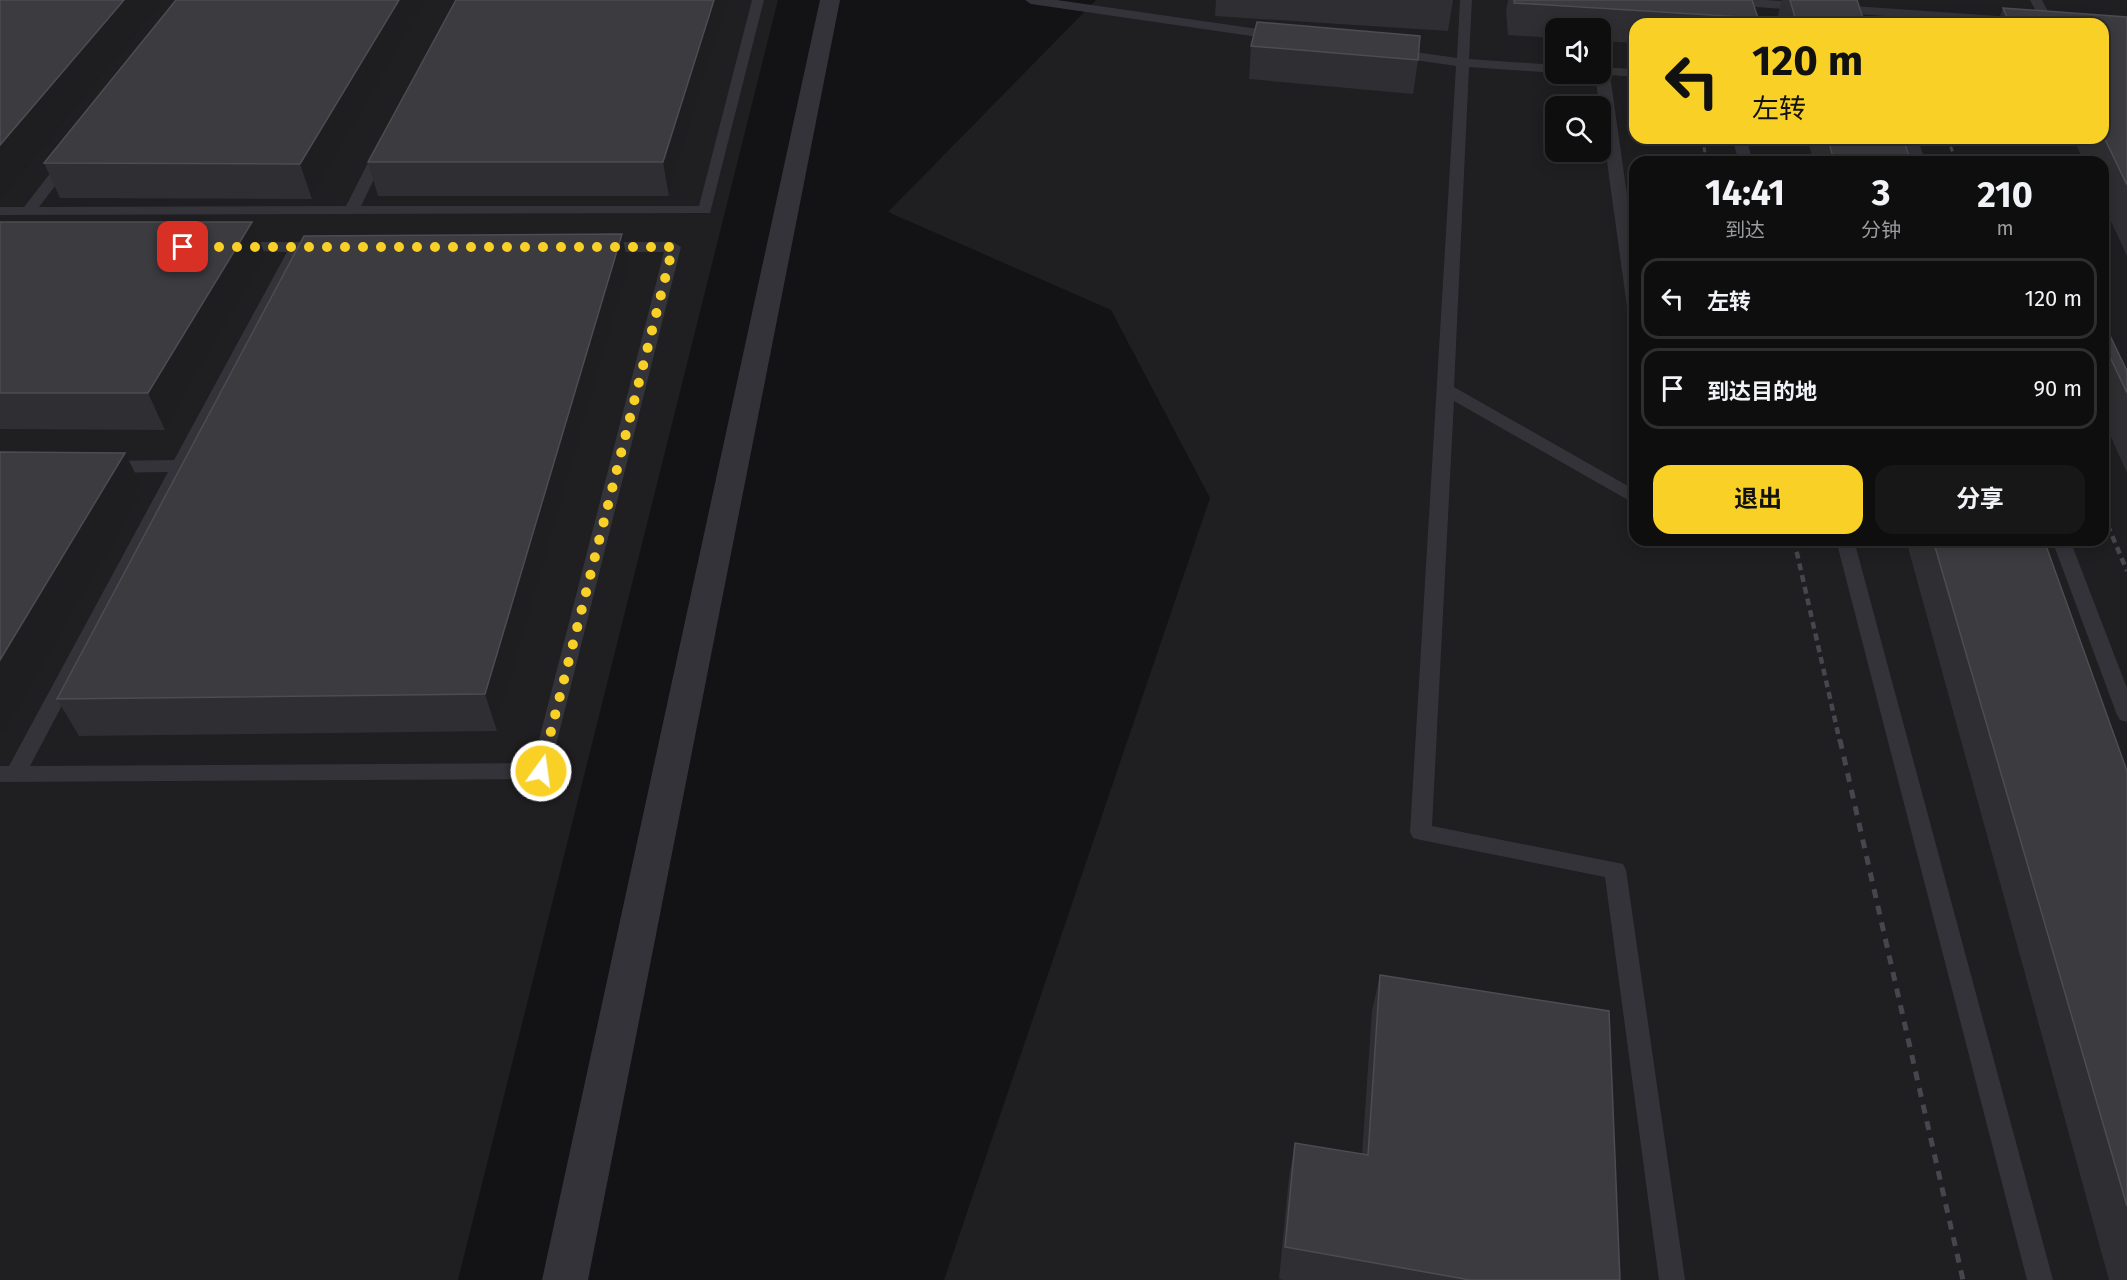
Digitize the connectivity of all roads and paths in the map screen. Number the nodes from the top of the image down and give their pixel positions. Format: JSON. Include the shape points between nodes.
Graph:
{"nodes":[{"id":1,"x":758,"y":0,"type":"edge"},
{"id":2,"x":830,"y":0,"type":"edge"},
{"id":3,"x":1031,"y":0,"type":"edge"},
{"id":4,"x":1466,"y":0,"type":"edge"},
{"id":5,"x":1713,"y":0,"type":"edge"},
{"id":6,"x":2036,"y":0,"type":"edge"},
{"id":7,"x":1862,"y":10,"type":"junction"},
{"id":8,"x":1865,"y":18,"type":"edge"},
{"id":9,"x":1970,"y":18,"type":"edge"},
{"id":10,"x":2047,"y":18,"type":"edge"},
{"id":11,"x":1288,"y":38,"type":"edge"},
{"id":12,"x":1381,"y":51,"type":"edge"},
{"id":13,"x":1463,"y":63,"type":"junction"},
{"id":14,"x":1545,"y":68,"type":"edge"},
{"id":15,"x":1611,"y":72,"type":"edge"},
{"id":16,"x":1629,"y":73,"type":"edge"},
{"id":17,"x":1604,"y":84,"type":"edge"},
{"id":18,"x":388,"y":137,"type":"edge"},
{"id":19,"x":78,"y":147,"type":"edge"},
{"id":20,"x":351,"y":210,"type":"junction"},
{"id":21,"x":0,"y":211,"type":"edge"},
{"id":22,"x":28,"y":211,"type":"junction"},
{"id":23,"x":214,"y":247,"type":"edge"},
{"id":24,"x":297,"y":247,"type":"junction"},
{"id":25,"x":344,"y":247,"type":"edge"},
{"id":26,"x":579,"y":247,"type":"edge"},
{"id":27,"x":1629,"y":264,"type":"edge"},
{"id":28,"x":1446,"y":389,"type":"junction"},
{"id":29,"x":179,"y":466,"type":"junction"},
{"id":30,"x":84,"y":467,"type":"edge"},
{"id":31,"x":1629,"y":495,"type":"edge"},
{"id":32,"x":1847,"y":546,"type":"edge"},
{"id":33,"x":2063,"y":546,"type":"edge"},
{"id":34,"x":2127,"y":715,"type":"edge"},
{"id":35,"x":8,"y":774,"type":"edge"},
{"id":36,"x":565,"y":1280,"type":"edge"},
{"id":37,"x":1672,"y":1280,"type":"edge"},
{"id":38,"x":2040,"y":1280,"type":"edge"}],
"edges":[{"from":1,"to":20,"type":"lane","via":[[705,210]]},
{"from":2,"to":36,"type":"street"},
{"from":3,"to":11,"type":"lane"},
{"from":4,"to":13,"type":"lane"},
{"from":5,"to":7,"type":"lane"},
{"from":6,"to":10,"type":"lane"},
{"from":7,"to":8,"type":"lane"},
{"from":7,"to":9,"type":"lane"},
{"from":12,"to":13,"type":"lane"},
{"from":13,"to":14,"type":"lane"},
{"from":13,"to":28,"type":"lane"},
{"from":15,"to":16,"type":"lane"},
{"from":17,"to":27,"type":"lane"},
{"from":18,"to":20,"type":"lane"},
{"from":19,"to":22,"type":"lane"},
{"from":20,"to":22,"type":"lane"},
{"from":21,"to":22,"type":"lane"},
{"from":23,"to":24,"type":"lane"},
{"from":24,"to":25,"type":"lane"},
{"from":24,"to":29,"type":"lane"},
{"from":26,"to":35,"type":"lane","via":[[673,247],[541,771]]},
{"from":28,"to":31,"type":"lane"},
{"from":28,"to":37,"type":"lane","via":[[1421,832],[1615,870]]},
{"from":29,"to":30,"type":"lane"},
{"from":29,"to":35,"type":"lane"},
{"from":32,"to":38,"type":"lane"},
{"from":33,"to":34,"type":"lane"}]}
